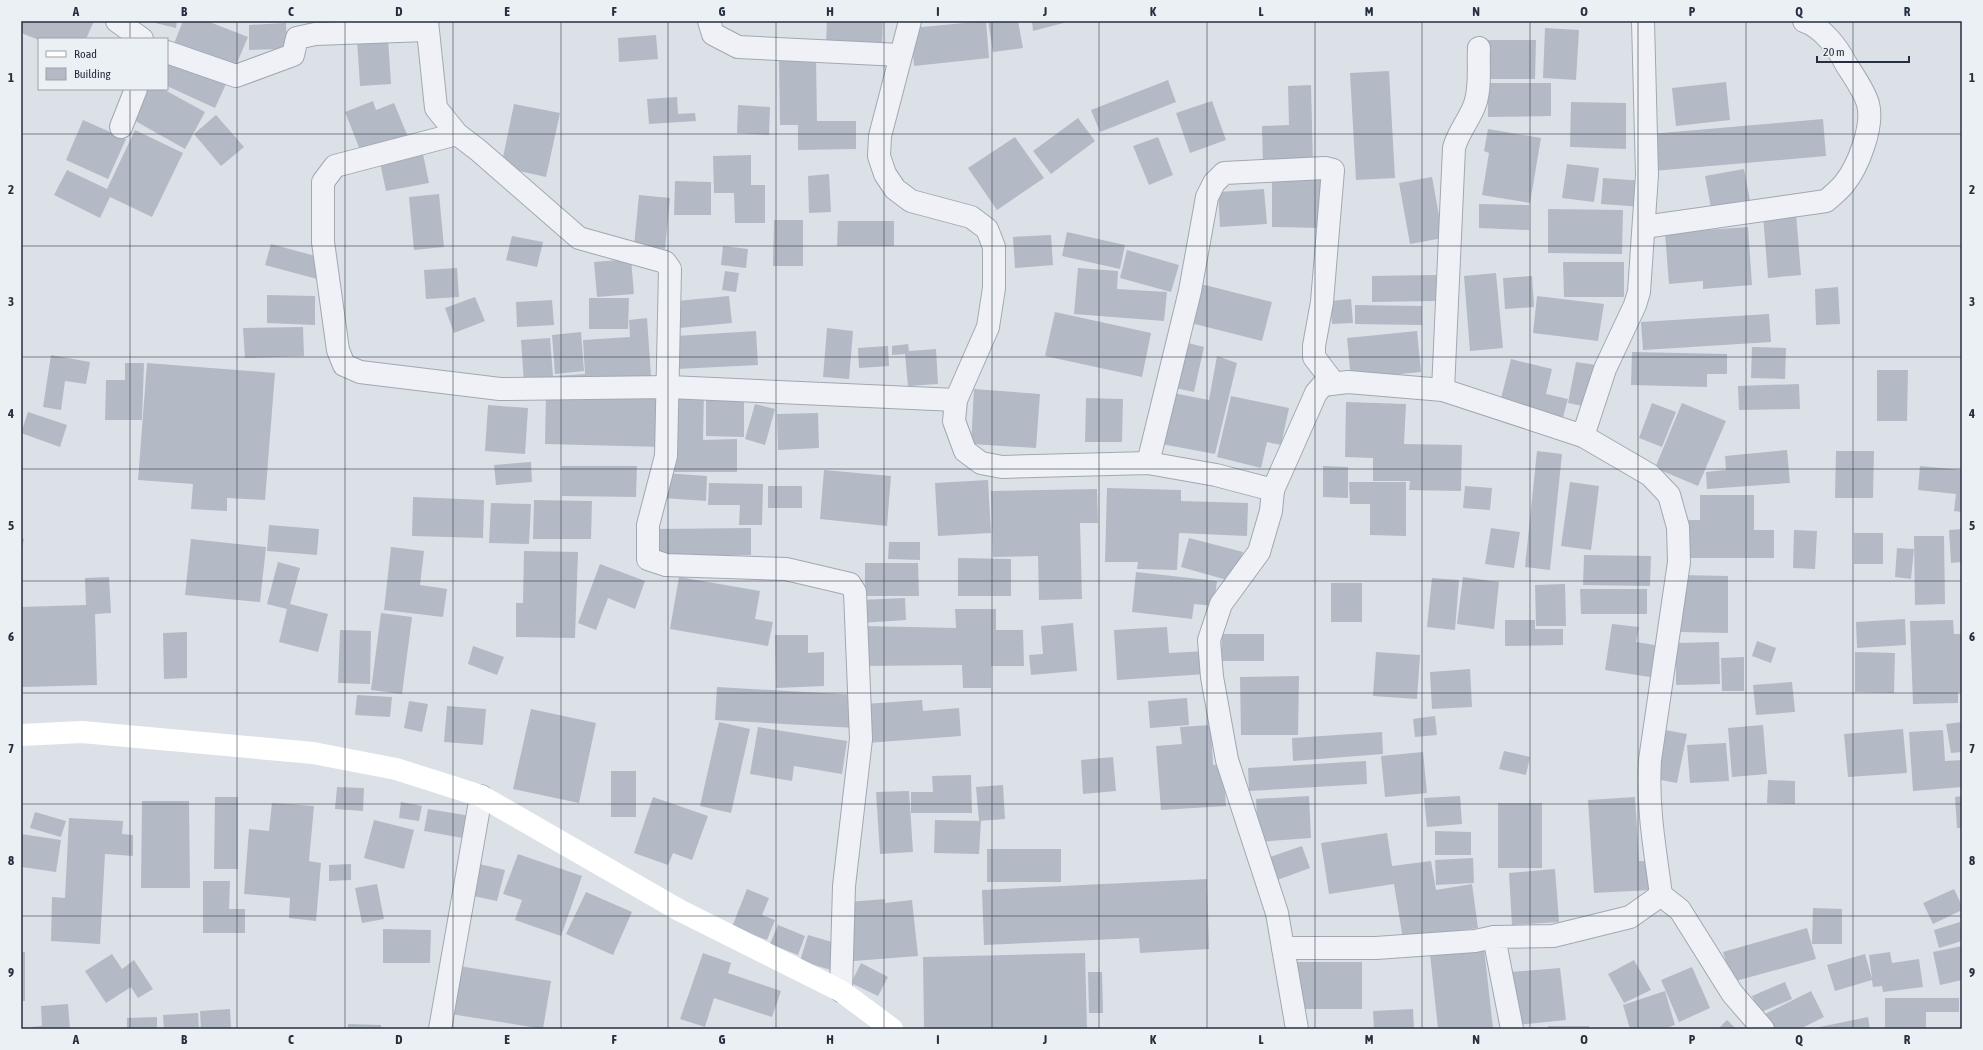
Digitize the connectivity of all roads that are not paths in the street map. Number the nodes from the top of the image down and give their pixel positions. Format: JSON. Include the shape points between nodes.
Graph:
{"nodes":[{"id":1,"x":117,"y":21,"type":"edge"},
{"id":2,"x":709,"y":21,"type":"edge"},
{"id":3,"x":910,"y":21,"type":"edge"},
{"id":4,"x":1643,"y":21,"type":"edge"},
{"id":5,"x":1804,"y":21,"type":"edge"},
{"id":6,"x":427,"y":25,"type":"edge"},
{"id":7,"x":141,"y":38,"type":"edge"},
{"id":8,"x":1479,"y":48,"type":"dead end"},
{"id":9,"x":168,"y":52,"type":"edge"},
{"id":10,"x":900,"y":55,"type":"junction"},
{"id":11,"x":136,"y":90,"type":"edge"},
{"id":12,"x":121,"y":127,"type":"dead end"},
{"id":13,"x":457,"y":134,"type":"junction"},
{"id":14,"x":1644,"y":227,"type":"junction"},
{"id":15,"x":1333,"y":382,"type":"junction"},
{"id":16,"x":669,"y":387,"type":"junction"},
{"id":17,"x":1443,"y":390,"type":"junction"},
{"id":18,"x":956,"y":400,"type":"junction"},
{"id":19,"x":1583,"y":436,"type":"junction"},
{"id":20,"x":1148,"y":463,"type":"junction"},
{"id":21,"x":1273,"y":490,"type":"junction"},
{"id":22,"x":21,"y":735,"type":"edge"},
{"id":23,"x":481,"y":796,"type":"junction"},
{"id":24,"x":1661,"y":895,"type":"junction"},
{"id":25,"x":1494,"y":937,"type":"junction"},
{"id":26,"x":1283,"y":948,"type":"junction"},
{"id":27,"x":841,"y":991,"type":"junction"},
{"id":28,"x":440,"y":1029,"type":"edge"},
{"id":29,"x":892,"y":1029,"type":"edge"},
{"id":30,"x":1297,"y":1029,"type":"edge"},
{"id":31,"x":1512,"y":1029,"type":"edge"},
{"id":32,"x":1763,"y":1029,"type":"edge"}],
"edges":[{"from":1,"to":7,"type":"street"},
{"from":2,"to":10,"type":"street","via":[[713,34],[738,47]]},
{"from":3,"to":10,"type":"street"},
{"from":4,"to":14,"type":"street","via":[[1647,176]]},
{"from":5,"to":14,"type":"street","via":[[1825,35],[1841,54],[1868,104],[1869,122],[1866,139],[1844,184],[1826,201]]},
{"from":6,"to":9,"type":"street","via":[[315,34],[298,38],[293,55],[236,76]]},
{"from":6,"to":13,"type":"street","via":[[436,108]]},
{"from":8,"to":17,"type":"street","via":[[1476,100],[1454,148]]},
{"from":10,"to":18,"type":"street","via":[[880,136],[879,156],[885,174],[895,189],[911,201],[971,217],[987,229],[994,247],[994,288],[988,327]]},
{"from":11,"to":12,"type":"street"},
{"from":13,"to":16,"type":"street","via":[[579,238],[665,262],[670,269],[671,281]]},
{"from":13,"to":16,"type":"street","via":[[335,166],[323,182],[323,242],[338,350],[344,365],[360,372],[500,389]]},
{"from":14,"to":19,"type":"street","via":[[1639,292],[1605,369]]},
{"from":15,"to":17,"type":"street"},
{"from":15,"to":20,"type":"street","via":[[1314,357],[1322,302],[1333,170],[1325,168],[1224,173],[1214,183],[1207,197],[1190,291]]},
{"from":15,"to":21,"type":"street","via":[[1323,385],[1316,393]]},
{"from":16,"to":18,"type":"street"},
{"from":16,"to":27,"type":"street","via":[[666,456],[648,525],[648,559],[666,565],[786,569],[850,584],[856,592],[861,739],[844,886]]},
{"from":17,"to":19,"type":"street"},
{"from":18,"to":20,"type":"street","via":[[954,421],[958,435],[965,451],[981,463],[1002,467]]},
{"from":19,"to":24,"type":"street","via":[[1650,475],[1669,495],[1678,527],[1679,562],[1649,780],[1649,812]]},
{"from":20,"to":21,"type":"street","via":[[1216,475]]},
{"from":21,"to":26,"type":"street","via":[[1271,511],[1259,552],[1221,604],[1210,640],[1212,677],[1227,760],[1277,913]]},
{"from":22,"to":23,"type":"main road","via":[[82,732],[313,753],[396,769]]},
{"from":23,"to":27,"type":"main road","via":[[679,910]]},
{"from":23,"to":28,"type":"street"},
{"from":24,"to":25,"type":"street","via":[[1630,917],[1553,936]]},
{"from":24,"to":32,"type":"street","via":[[1680,910],[1732,993]]},
{"from":25,"to":26,"type":"street","via":[[1474,941],[1376,948]]},
{"from":25,"to":31,"type":"street"},
{"from":26,"to":30,"type":"street"},
{"from":27,"to":29,"type":"main road"}]}
